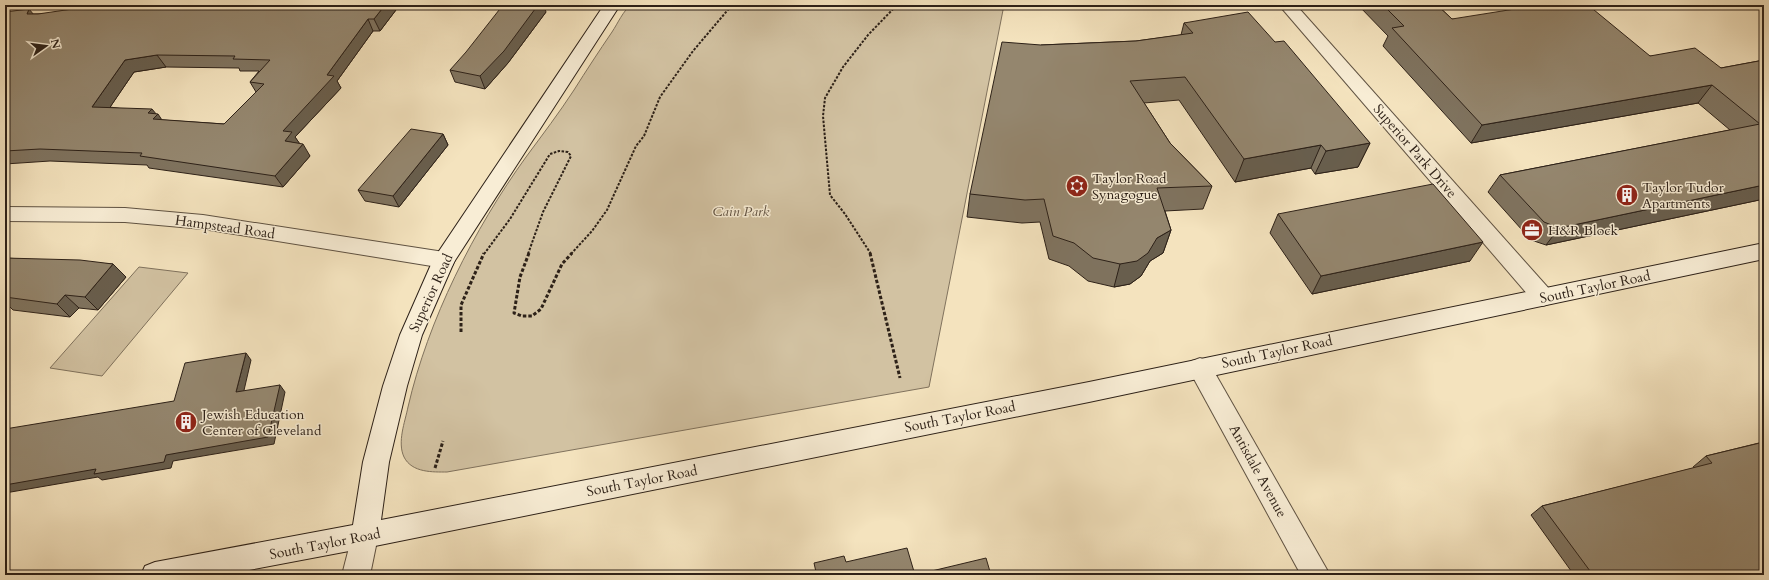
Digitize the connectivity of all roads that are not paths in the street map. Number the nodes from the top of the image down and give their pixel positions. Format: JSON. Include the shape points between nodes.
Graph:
{"nodes":[{"id":1,"x":612,"y":5,"type":"edge"},
{"id":2,"x":1287,"y":5,"type":"edge"},
{"id":3,"x":5,"y":214,"type":"edge"},
{"id":4,"x":1764,"y":251,"type":"edge"},
{"id":5,"x":444,"y":260,"type":"junction"},
{"id":6,"x":1543,"y":297,"type":"junction"},
{"id":7,"x":1200,"y":368,"type":"junction"},
{"id":8,"x":365,"y":536,"type":"junction"},
{"id":9,"x":155,"y":575,"type":"edge"},
{"id":10,"x":356,"y":575,"type":"edge"},
{"id":11,"x":1316,"y":575,"type":"edge"}],
"edges":[{"from":1,"to":5,"type":"street","name":"Superior Road"},
{"from":2,"to":6,"type":"street","name":"Superior Park Drive"},
{"from":3,"to":5,"type":"street","name":"Hampstead Road","via":[[125,215],[203,222]]},
{"from":4,"to":6,"type":"street","name":"South Taylor Road"},
{"from":5,"to":8,"type":"street","name":"Superior Road","via":[[411,335],[394,386],[376,462]]},
{"from":6,"to":7,"type":"street","name":"South Taylor Road"},
{"from":7,"to":8,"type":"street","name":"South Taylor Road"},
{"from":7,"to":11,"type":"street","name":"Antisdale Avenue"},
{"from":8,"to":9,"type":"street","name":"South Taylor Road"},
{"from":8,"to":10,"type":"street","name":"Superior Road"}]}
